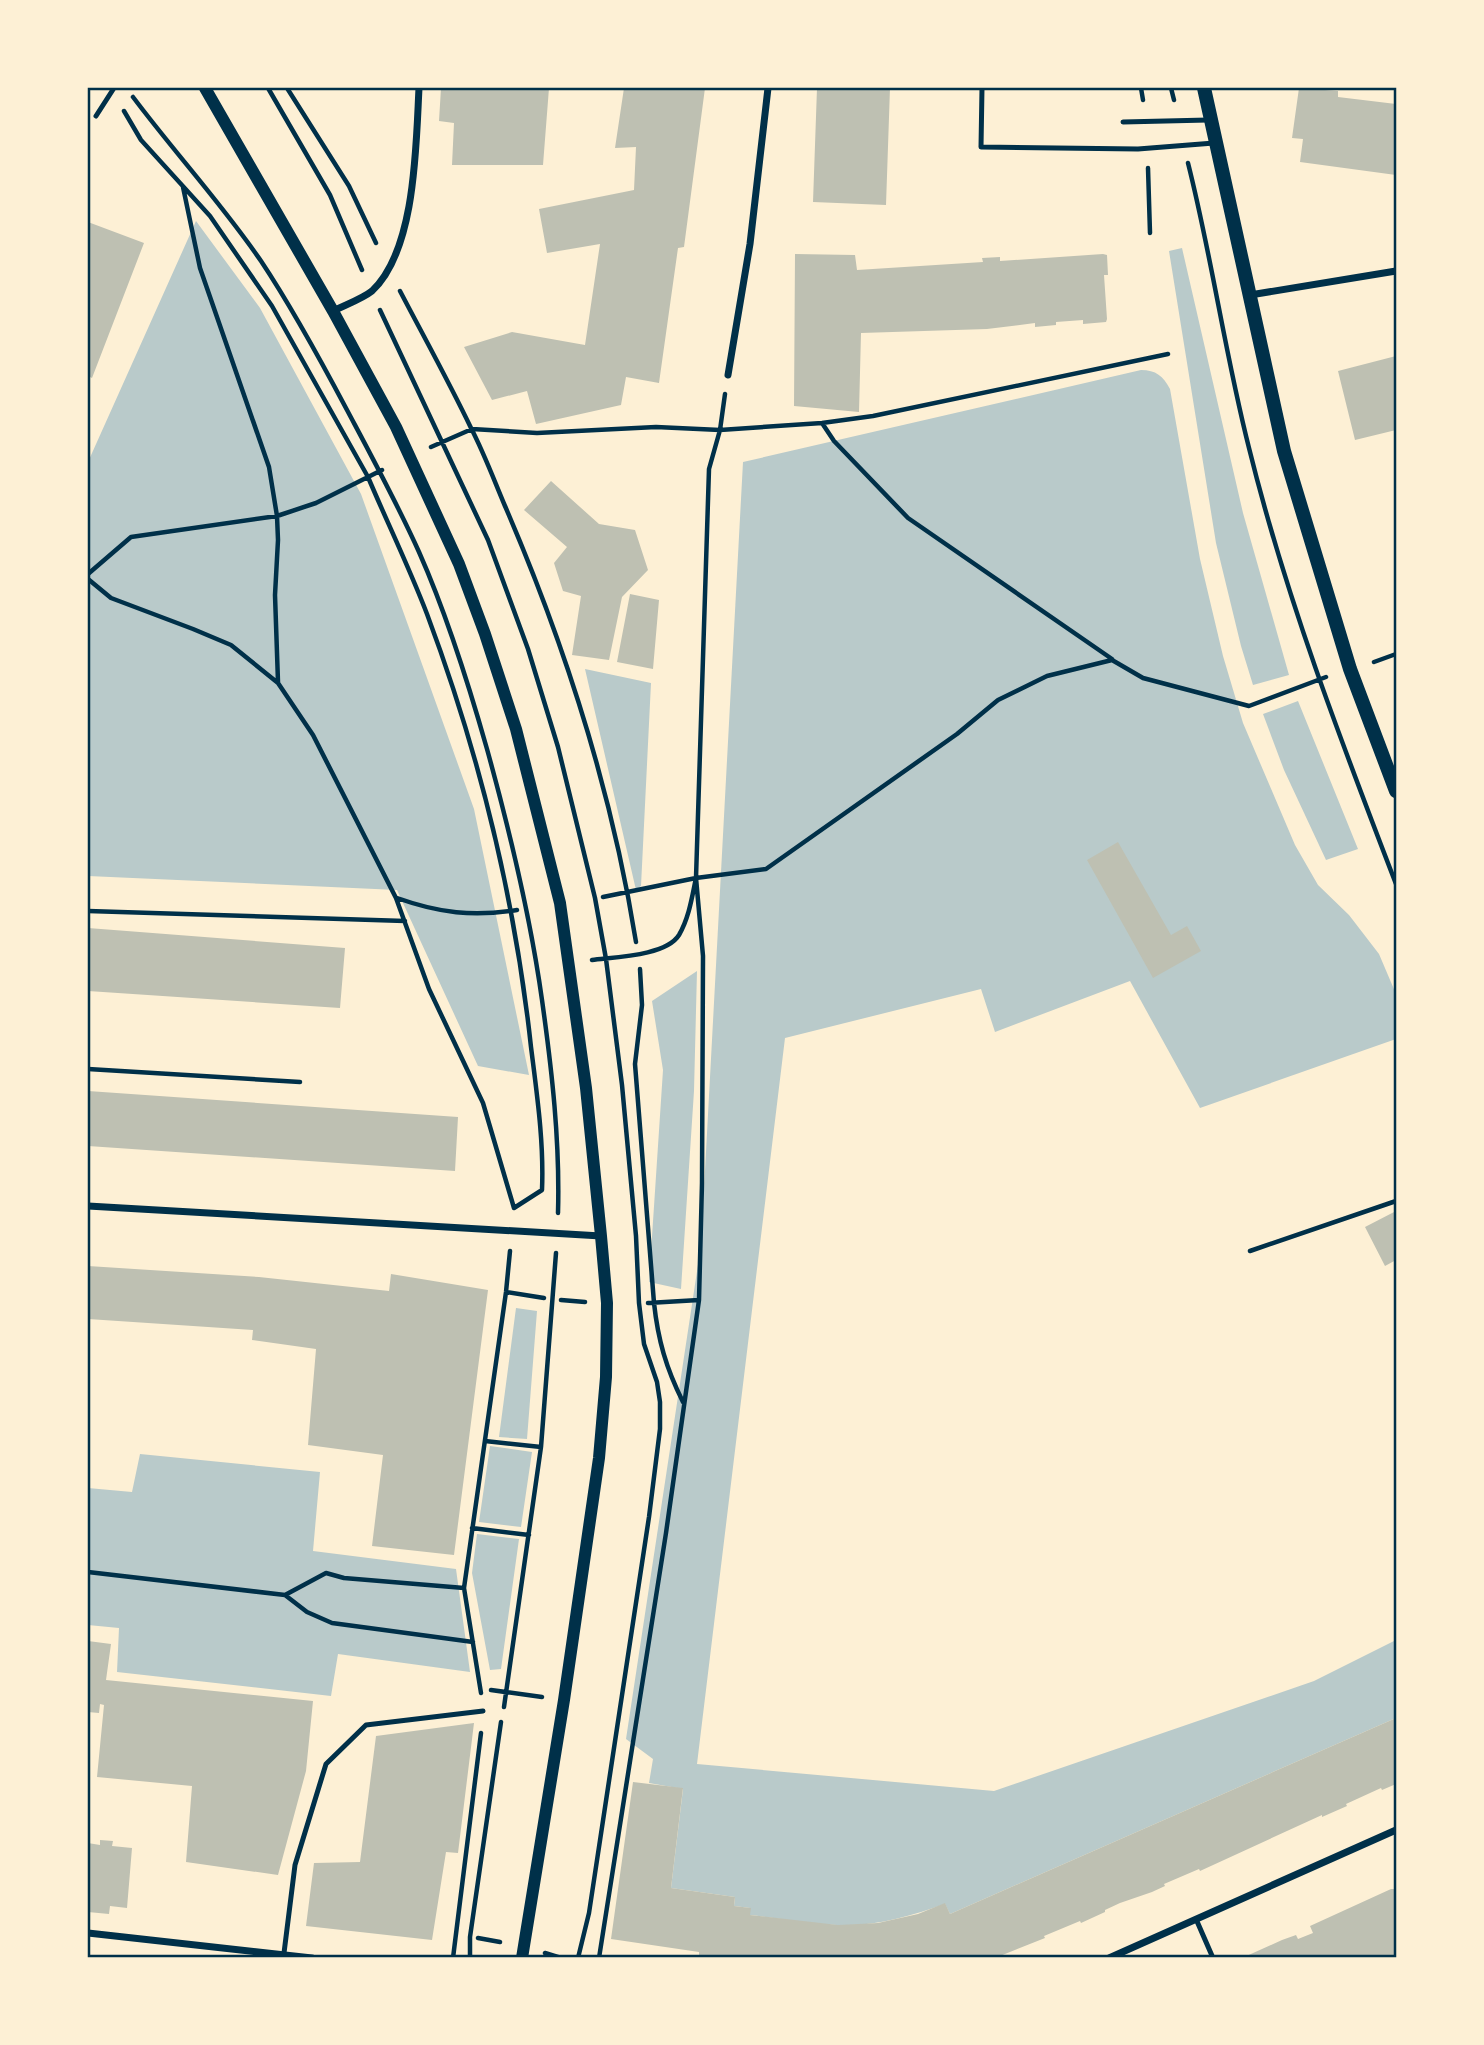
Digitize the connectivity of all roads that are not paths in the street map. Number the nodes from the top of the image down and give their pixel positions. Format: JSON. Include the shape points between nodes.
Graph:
{"nodes":[{"id":1,"x":114,"y":88,"type":"edge"},
{"id":2,"x":205,"y":88,"type":"edge"},
{"id":3,"x":419,"y":88,"type":"edge"},
{"id":4,"x":768,"y":88,"type":"edge"},
{"id":5,"x":982,"y":88,"type":"edge"},
{"id":6,"x":1206,"y":92,"type":"edge"},
{"id":7,"x":96,"y":116,"type":"dead end"},
{"id":8,"x":1211,"y":120,"type":"junction"},
{"id":9,"x":1123,"y":122,"type":"dead end"},
{"id":10,"x":1217,"y":143,"type":"junction"},
{"id":11,"x":1396,"y":271,"type":"edge"},
{"id":12,"x":1249,"y":295,"type":"junction"},
{"id":13,"x":333,"y":311,"type":"junction"},
{"id":14,"x":728,"y":375,"type":"road end"},
{"id":15,"x":1396,"y":791,"type":"edge"},
{"id":16,"x":88,"y":1206,"type":"edge"},
{"id":17,"x":601,"y":1236,"type":"junction"},
{"id":18,"x":483,"y":1711,"type":"road end"},
{"id":19,"x":1396,"y":1830,"type":"edge"},
{"id":20,"x":1196,"y":1919,"type":"junction"},
{"id":21,"x":88,"y":1933,"type":"edge"},
{"id":22,"x":284,"y":1953,"type":"junction"},
{"id":23,"x":239,"y":1954,"type":"edge"},
{"id":24,"x":312,"y":1958,"type":"edge"},
{"id":25,"x":522,"y":1958,"type":"edge"},
{"id":26,"x":1108,"y":1958,"type":"edge"},
{"id":27,"x":1213,"y":1958,"type":"edge"}],
"edges":[{"from":1,"to":7,"type":"lane"},
{"from":2,"to":13,"type":"street"},
{"from":3,"to":13,"type":"street","via":[[409,206],[388,268],[371,291]]},
{"from":4,"to":14,"type":"street","via":[[750,244]]},
{"from":5,"to":10,"type":"lane","via":[[981,147],[1138,149]]},
{"from":6,"to":8,"type":"main road"},
{"from":8,"to":9,"type":"lane"},
{"from":8,"to":10,"type":"main road"},
{"from":10,"to":12,"type":"main road"},
{"from":11,"to":12,"type":"street"},
{"from":12,"to":15,"type":"main road","via":[[1284,451],[1350,669]]},
{"from":13,"to":17,"type":"street","via":[[410,456],[459,564],[516,729],[560,903]]},
{"from":16,"to":17,"type":"street"},
{"from":17,"to":25,"type":"street","via":[[607,1303],[599,1458]]},
{"from":18,"to":22,"type":"lane","via":[[366,1725],[327,1764],[295,1865]]},
{"from":19,"to":20,"type":"street"},
{"from":20,"to":26,"type":"street"},
{"from":20,"to":27,"type":"lane"},
{"from":21,"to":23,"type":"street"},
{"from":22,"to":23,"type":"street"},
{"from":22,"to":24,"type":"street"}]}
